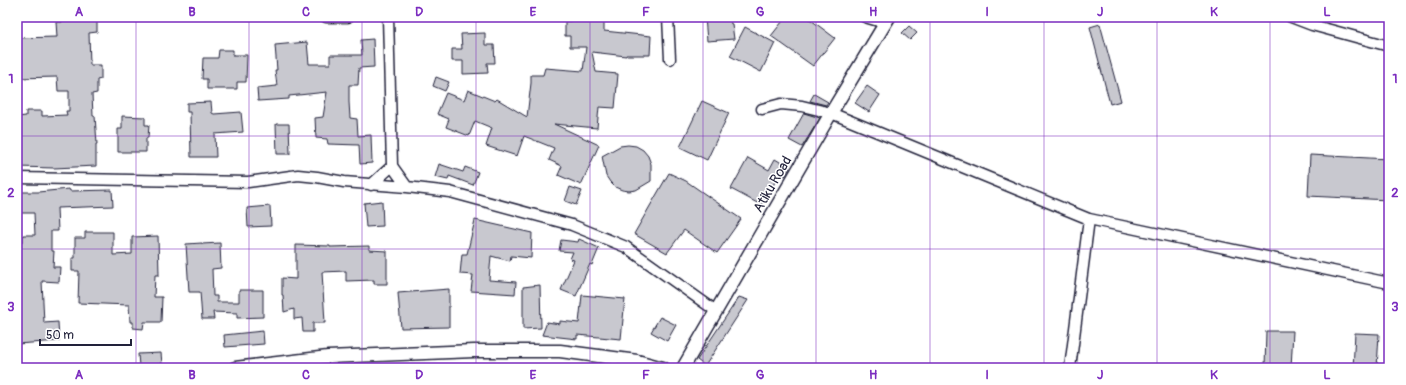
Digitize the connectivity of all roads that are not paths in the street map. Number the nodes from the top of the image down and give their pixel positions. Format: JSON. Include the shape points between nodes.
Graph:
{"nodes":[{"id":1,"x":326,"y":17,"type":"edge"},
{"id":2,"x":348,"y":17,"type":"edge"},
{"id":3,"x":388,"y":17,"type":"edge"},
{"id":4,"x":668,"y":17,"type":"edge"},
{"id":5,"x":865,"y":17,"type":"edge"},
{"id":6,"x":1291,"y":17,"type":"edge"},
{"id":7,"x":887,"y":20,"type":"edge"},
{"id":8,"x":1389,"y":46,"type":"edge"},
{"id":9,"x":670,"y":59,"type":"dead end"},
{"id":10,"x":762,"y":109,"type":"dead end"},
{"id":11,"x":831,"y":113,"type":"junction"},
{"id":12,"x":392,"y":166,"type":"junction"},
{"id":13,"x":17,"y":178,"type":"edge"},
{"id":14,"x":371,"y":185,"type":"junction"},
{"id":15,"x":407,"y":186,"type":"junction"},
{"id":16,"x":1089,"y":219,"type":"junction"},
{"id":17,"x":1389,"y":283,"type":"edge"},
{"id":18,"x":716,"y":311,"type":"junction"},
{"id":19,"x":235,"y":368,"type":"edge"},
{"id":20,"x":663,"y":368,"type":"edge"},
{"id":21,"x":683,"y":368,"type":"edge"},
{"id":22,"x":1070,"y":368,"type":"edge"}],
"edges":[{"from":1,"to":2,"type":"street"},
{"from":3,"to":12,"type":"street"},
{"from":4,"to":9,"type":"street"},
{"from":5,"to":7,"type":"street"},
{"from":6,"to":8,"type":"street"},
{"from":7,"to":11,"type":"street","name":"Atiku Road"},
{"from":10,"to":11,"type":"street","via":[[781,104]]},
{"from":11,"to":16,"type":"street"},
{"from":11,"to":18,"type":"street","name":"Atiku Road"},
{"from":12,"to":14,"type":"street"},
{"from":12,"to":15,"type":"street"},
{"from":13,"to":14,"type":"street","via":[[248,182],[298,175]]},
{"from":14,"to":15,"type":"street"},
{"from":15,"to":18,"type":"street","via":[[450,192],[572,225],[626,247]]},
{"from":16,"to":17,"type":"street"},
{"from":16,"to":22,"type":"street"},
{"from":18,"to":21,"type":"street","name":"Atiku Road"},
{"from":19,"to":20,"type":"street","via":[[328,358],[481,351],[560,351],[638,361]]}]}
